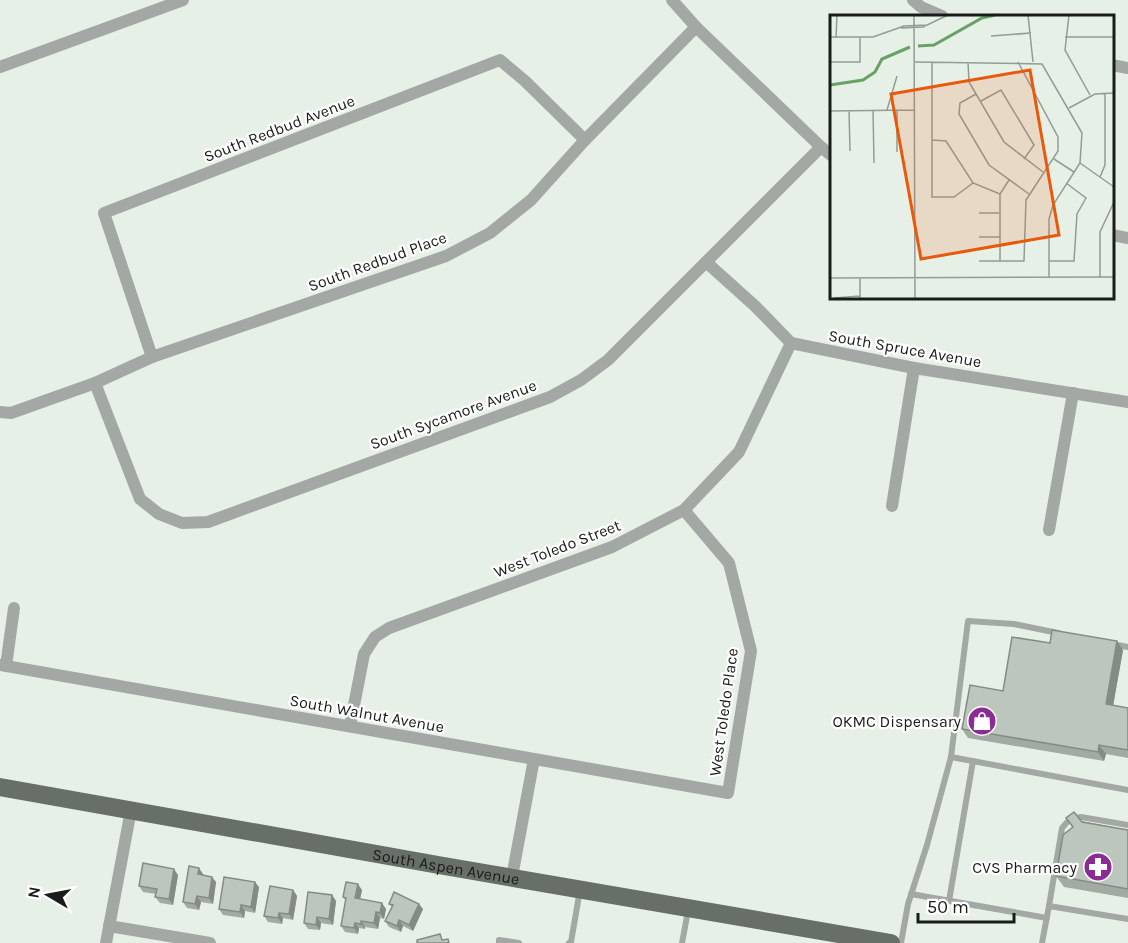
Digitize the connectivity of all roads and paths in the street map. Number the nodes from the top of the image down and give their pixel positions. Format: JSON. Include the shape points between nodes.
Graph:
{"nodes":[{"id":1,"x":183,"y":0,"type":"edge"},
{"id":2,"x":672,"y":0,"type":"edge"},
{"id":3,"x":914,"y":0,"type":"edge"},
{"id":4,"x":940,"y":15,"type":"edge"},
{"id":5,"x":696,"y":27,"type":"junction"},
{"id":6,"x":1113,"y":65,"type":"edge"},
{"id":7,"x":0,"y":67,"type":"edge"},
{"id":8,"x":1128,"y":68,"type":"edge"},
{"id":9,"x":585,"y":140,"type":"junction"},
{"id":10,"x":826,"y":151,"type":"edge"},
{"id":11,"x":1113,"y":235,"type":"edge"},
{"id":12,"x":1128,"y":238,"type":"edge"},
{"id":13,"x":706,"y":262,"type":"junction"},
{"id":14,"x":791,"y":343,"type":"junction"},
{"id":15,"x":152,"y":357,"type":"junction"},
{"id":16,"x":914,"y":368,"type":"junction"},
{"id":17,"x":96,"y":383,"type":"junction"},
{"id":18,"x":1073,"y":393,"type":"junction"},
{"id":19,"x":1128,"y":402,"type":"edge"},
{"id":20,"x":0,"y":412,"type":"edge"},
{"id":21,"x":892,"y":506,"type":"dead end"},
{"id":22,"x":684,"y":510,"type":"junction"},
{"id":23,"x":1048,"y":530,"type":"dead end"},
{"id":24,"x":14,"y":608,"type":"dead end"},
{"id":25,"x":1066,"y":634,"type":"edge"},
{"id":26,"x":1108,"y":643,"type":"edge"},
{"id":27,"x":1128,"y":647,"type":"edge"},
{"id":28,"x":3,"y":665,"type":"edge"},
{"id":29,"x":350,"y":726,"type":"junction"},
{"id":30,"x":951,"y":757,"type":"junction"},
{"id":31,"x":534,"y":759,"type":"junction"},
{"id":32,"x":974,"y":761,"type":"junction"},
{"id":33,"x":0,"y":787,"type":"edge"},
{"id":34,"x":1128,"y":790,"type":"edge"},
{"id":35,"x":728,"y":793,"type":"joint"},
{"id":36,"x":131,"y":810,"type":"junction"},
{"id":37,"x":1128,"y":825,"type":"edge"},
{"id":38,"x":512,"y":877,"type":"junction"},
{"id":39,"x":581,"y":890,"type":"junction"},
{"id":40,"x":911,"y":894,"type":"junction"},
{"id":41,"x":949,"y":901,"type":"junction"},
{"id":42,"x":1049,"y":906,"type":"junction"},
{"id":43,"x":688,"y":908,"type":"junction"},
{"id":44,"x":1047,"y":918,"type":"junction"},
{"id":45,"x":1128,"y":919,"type":"edge"},
{"id":46,"x":109,"y":926,"type":"junction"},
{"id":47,"x":853,"y":940,"type":"edge"},
{"id":48,"x":106,"y":943,"type":"edge"},
{"id":49,"x":210,"y":943,"type":"edge"},
{"id":50,"x":499,"y":943,"type":"edge"},
{"id":51,"x":519,"y":943,"type":"edge"},
{"id":52,"x":571,"y":943,"type":"edge"},
{"id":53,"x":682,"y":943,"type":"edge"},
{"id":54,"x":891,"y":943,"type":"edge"},
{"id":55,"x":901,"y":943,"type":"edge"},
{"id":56,"x":1042,"y":943,"type":"edge"}],
"edges":[{"from":1,"to":7,"type":"street"},
{"from":2,"to":5,"type":"street"},
{"from":3,"to":4,"type":"street"},
{"from":5,"to":9,"type":"street","name":"South Redbud Place"},
{"from":5,"to":10,"type":"street"},
{"from":6,"to":8,"type":"street"},
{"from":9,"to":15,"type":"street","name":"South Redbud Place","via":[[531,200],[490,233],[446,256]]},
{"from":9,"to":15,"type":"street","name":"South Redbud Avenue","via":[[500,60],[104,213]]},
{"from":10,"to":13,"type":"street","name":"South Sycamore Avenue"},
{"from":11,"to":12,"type":"street"},
{"from":13,"to":14,"type":"street"},
{"from":13,"to":17,"type":"street","name":"South Sycamore Avenue","via":[[608,360],[550,397],[208,522],[182,523],[159,514],[140,499]]},
{"from":14,"to":16,"type":"street","name":"South Spruce Avenue"},
{"from":14,"to":22,"type":"street","name":"West Toledo Street","via":[[740,452]]},
{"from":15,"to":17,"type":"street","name":"South Redbud Place"},
{"from":16,"to":18,"type":"street","name":"South Spruce Avenue"},
{"from":16,"to":21,"type":"street"},
{"from":17,"to":20,"type":"street","name":"South Redbud Place","via":[[11,413]]},
{"from":18,"to":19,"type":"street","name":"South Spruce Avenue"},
{"from":18,"to":23,"type":"street"},
{"from":22,"to":29,"type":"street","name":"West Toledo Street","via":[[612,547],[390,628],[375,637],[364,654]]},
{"from":22,"to":35,"type":"street","name":"West Toledo Place","via":[[729,563],[751,651]]},
{"from":24,"to":28,"type":"street"},
{"from":25,"to":30,"type":"lane","via":[[1014,624],[968,621]]},
{"from":26,"to":27,"type":"lane"},
{"from":28,"to":29,"type":"street","name":"South Walnut Avenue"},
{"from":29,"to":31,"type":"street","name":"South Walnut Avenue"},
{"from":30,"to":32,"type":"lane"},
{"from":30,"to":40,"type":"lane"},
{"from":31,"to":35,"type":"street","name":"South Walnut Avenue"},
{"from":31,"to":38,"type":"street"},
{"from":32,"to":34,"type":"lane"},
{"from":32,"to":41,"type":"lane"},
{"from":33,"to":36,"type":"main road","name":"South Aspen Avenue"},
{"from":36,"to":38,"type":"main road","name":"South Aspen Avenue"},
{"from":36,"to":46,"type":"street"},
{"from":37,"to":42,"type":"lane","via":[[1081,817],[1070,819],[1062,828]]},
{"from":38,"to":39,"type":"main road","name":"South Aspen Avenue"},
{"from":39,"to":43,"type":"main road","name":"South Aspen Avenue"},
{"from":39,"to":52,"type":"lane"},
{"from":40,"to":41,"type":"lane"},
{"from":40,"to":55,"type":"lane"},
{"from":41,"to":44,"type":"lane"},
{"from":42,"to":44,"type":"lane"},
{"from":42,"to":45,"type":"lane"},
{"from":43,"to":47,"type":"main road","name":"South Aspen Avenue"},
{"from":43,"to":53,"type":"lane"},
{"from":44,"to":56,"type":"lane"},
{"from":46,"to":48,"type":"street"},
{"from":46,"to":49,"type":"street"},
{"from":47,"to":54,"type":"main road","name":"South Aspen Avenue"},
{"from":50,"to":51,"type":"lane"}]}
